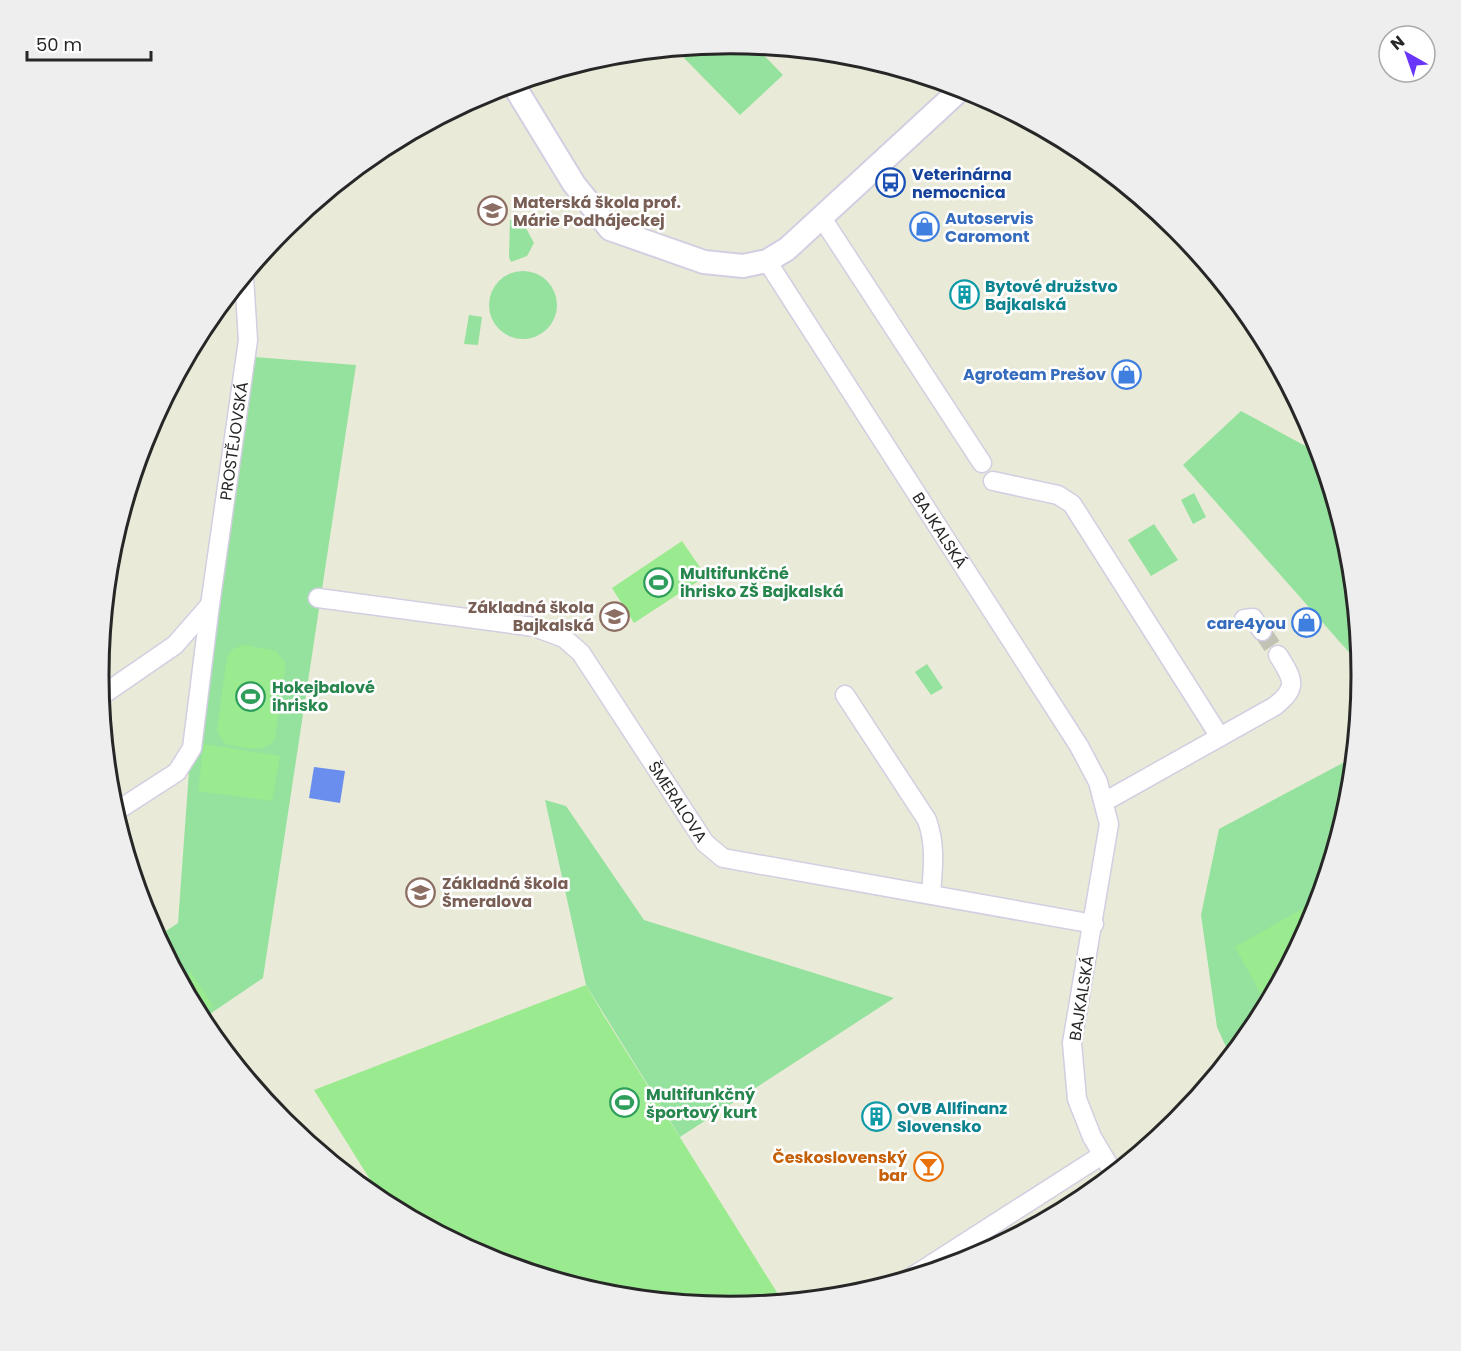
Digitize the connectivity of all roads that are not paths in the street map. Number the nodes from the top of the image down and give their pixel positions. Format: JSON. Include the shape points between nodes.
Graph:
{"nodes":[{"id":1,"x":518,"y":92,"type":"edge"},
{"id":2,"x":954,"y":96,"type":"edge"},
{"id":3,"x":822,"y":218,"type":"junction"},
{"id":4,"x":767,"y":261,"type":"junction"},
{"id":5,"x":245,"y":288,"type":"edge"},
{"id":6,"x":982,"y":463,"type":"dead end"},
{"id":7,"x":993,"y":481,"type":"dead end"},
{"id":8,"x":318,"y":598,"type":"dead end"},
{"id":9,"x":210,"y":605,"type":"junction"},
{"id":10,"x":1244,"y":619,"type":"dead end"},
{"id":11,"x":1262,"y":630,"type":"tunnel mouth"},
{"id":12,"x":175,"y":645,"type":"junction"},
{"id":13,"x":1278,"y":655,"type":"tunnel mouth"},
{"id":14,"x":202,"y":665,"type":"junction"},
{"id":15,"x":109,"y":690,"type":"edge"},
{"id":16,"x":845,"y":695,"type":"dead end"},
{"id":17,"x":1220,"y":737,"type":"junction"},
{"id":18,"x":1104,"y":802,"type":"junction"},
{"id":19,"x":123,"y":807,"type":"edge"},
{"id":20,"x":931,"y":894,"type":"junction"},
{"id":21,"x":1094,"y":924,"type":"junction"},
{"id":22,"x":1102,"y":1155,"type":"junction"},
{"id":23,"x":1110,"y":1168,"type":"edge"},
{"id":24,"x":934,"y":1262,"type":"edge"}],
"edges":[{"from":1,"to":4,"type":"street","via":[[574,184],[610,229],[704,262],[743,266]]},
{"from":2,"to":3,"type":"street"},
{"from":3,"to":4,"type":"street"},
{"from":3,"to":6,"type":"street"},
{"from":4,"to":18,"type":"street","name":"BAJKALSKÁ","via":[[1087,759]]},
{"from":5,"to":9,"type":"street","name":"PROSTĚJOVSKÁ","via":[[248,340]]},
{"from":7,"to":17,"type":"street","via":[[1058,495],[1072,504]]},
{"from":8,"to":20,"type":"street","name":"ŠMERALOVA","via":[[534,627],[564,638],[581,653],[705,843],[723,858]]},
{"from":9,"to":12,"type":"street"},
{"from":9,"to":14,"type":"street","name":"PROSTĚJOVSKÁ"},
{"from":10,"to":11,"type":"street","via":[[1253,618]]},
{"from":12,"to":14,"type":"street"},
{"from":12,"to":15,"type":"street"},
{"from":13,"to":17,"type":"street","via":[[1291,677],[1288,696]]},
{"from":14,"to":19,"type":"street","name":"PROSTĚJOVSKÁ","via":[[192,748],[177,772]]},
{"from":16,"to":20,"type":"street","via":[[927,820],[935,856]]},
{"from":17,"to":18,"type":"street"},
{"from":18,"to":21,"type":"street","name":"BAJKALSKÁ","via":[[1109,824]]},
{"from":20,"to":21,"type":"street","name":"ŠMERALOVA"},
{"from":21,"to":22,"type":"street","name":"BAJKALSKÁ","via":[[1072,1043],[1077,1099]]},
{"from":22,"to":23,"type":"street","name":"BAJKALSKÁ"},
{"from":22,"to":24,"type":"street"}]}
